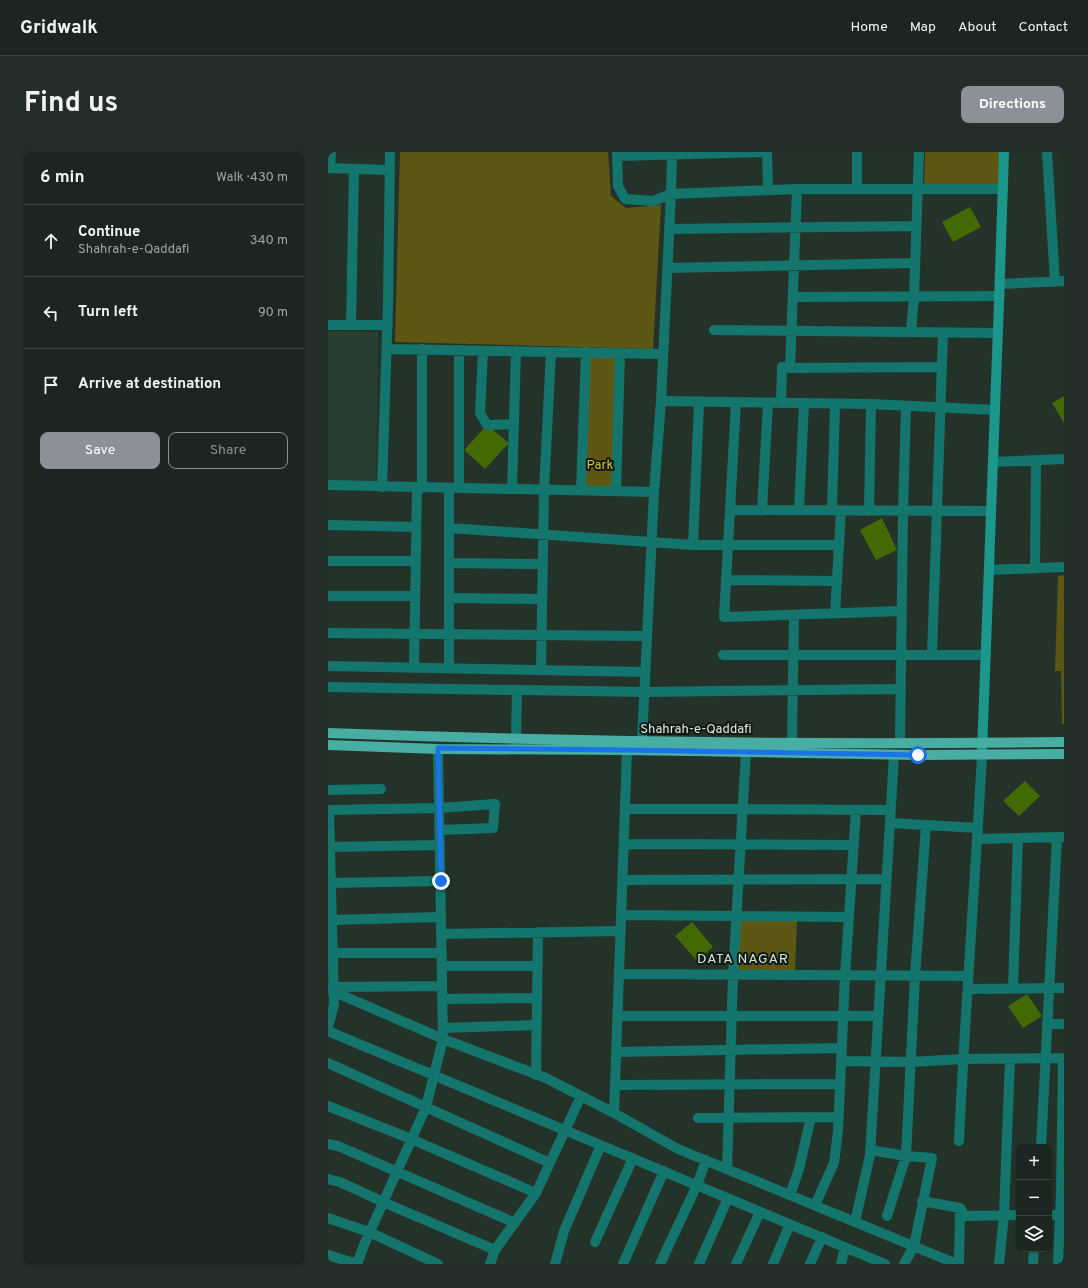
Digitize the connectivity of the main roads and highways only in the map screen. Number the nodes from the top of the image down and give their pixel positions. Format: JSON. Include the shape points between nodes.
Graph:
{"nodes":[{"id":1,"x":1004,"y":152,"type":"edge"},
{"id":2,"x":328,"y":733,"type":"edge"},
{"id":3,"x":1064,"y":742,"type":"edge"},
{"id":4,"x":982,"y":743,"type":"junction"},
{"id":5,"x":328,"y":745,"type":"edge"},
{"id":6,"x":1064,"y":754,"type":"edge"},
{"id":7,"x":982,"y":755,"type":"junction"}],
"edges":[{"from":1,"to":4,"type":"main road"},
{"from":2,"to":4,"type":"main road","name":"Shahrah-e-Qaddafi","via":[[642,741]]},
{"from":3,"to":4,"type":"main road","name":"Shahrah-e-Qaddafi"},
{"from":4,"to":7,"type":"main road"},
{"from":5,"to":7,"type":"main road","name":"Shahrah-e-Qaddafi"},
{"from":6,"to":7,"type":"main road","name":"Shahrah-e-Qaddafi"}]}
